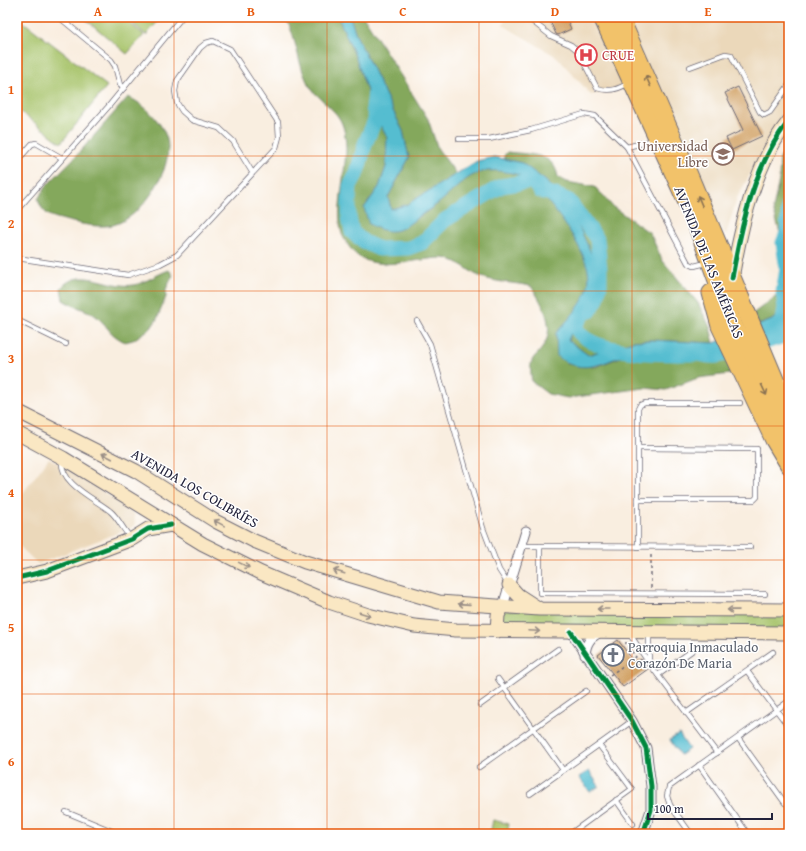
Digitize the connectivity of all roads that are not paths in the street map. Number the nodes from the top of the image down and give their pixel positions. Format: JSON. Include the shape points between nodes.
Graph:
{"nodes":[{"id":1,"x":59,"y":17,"type":"edge"},
{"id":2,"x":182,"y":17,"type":"edge"},
{"id":3,"x":528,"y":17,"type":"edge"},
{"id":4,"x":602,"y":17,"type":"edge"},
{"id":5,"x":620,"y":17,"type":"edge"},
{"id":6,"x":690,"y":67,"type":"dead end"},
{"id":7,"x":631,"y":80,"type":"junction"},
{"id":8,"x":789,"y":85,"type":"edge"},
{"id":9,"x":124,"y":88,"type":"junction"},
{"id":10,"x":789,"y":120,"type":"edge"},
{"id":11,"x":459,"y":139,"type":"dead end"},
{"id":12,"x":658,"y":139,"type":"junction"},
{"id":13,"x":627,"y":147,"type":"junction"},
{"id":14,"x":62,"y":158,"type":"junction"},
{"id":15,"x":17,"y":160,"type":"edge"},
{"id":16,"x":252,"y":172,"type":"junction"},
{"id":17,"x":17,"y":210,"type":"edge"},
{"id":18,"x":694,"y":218,"type":"junction"},
{"id":19,"x":740,"y":233,"type":"junction"},
{"id":20,"x":715,"y":237,"type":"junction"},
{"id":21,"x":17,"y":258,"type":"edge"},
{"id":22,"x":702,"y":264,"type":"junction"},
{"id":23,"x":732,"y":278,"type":"junction"},
{"id":24,"x":17,"y":320,"type":"edge"},
{"id":25,"x":417,"y":321,"type":"dead end"},
{"id":26,"x":726,"y":323,"type":"junction"},
{"id":27,"x":66,"y":344,"type":"dead end"},
{"id":28,"x":745,"y":364,"type":"junction"},
{"id":29,"x":785,"y":395,"type":"edge"},
{"id":30,"x":740,"y":403,"type":"dead end"},
{"id":31,"x":17,"y":411,"type":"edge"},
{"id":32,"x":17,"y":433,"type":"edge"},
{"id":33,"x":75,"y":440,"type":"junction"},
{"id":34,"x":789,"y":440,"type":"edge"},
{"id":35,"x":638,"y":448,"type":"junction"},
{"id":36,"x":63,"y":458,"type":"junction"},
{"id":37,"x":789,"y":465,"type":"edge"},
{"id":38,"x":638,"y":500,"type":"junction"},
{"id":39,"x":143,"y":508,"type":"junction"},
{"id":40,"x":171,"y":525,"type":"junction"},
{"id":41,"x":148,"y":529,"type":"junction"},
{"id":42,"x":526,"y":531,"type":"dead end"},
{"id":43,"x":132,"y":539,"type":"junction"},
{"id":44,"x":522,"y":546,"type":"junction"},
{"id":45,"x":540,"y":546,"type":"junction"},
{"id":46,"x":638,"y":547,"type":"junction"},
{"id":47,"x":750,"y":547,"type":"dead end"},
{"id":48,"x":17,"y":578,"type":"edge"},
{"id":49,"x":509,"y":585,"type":"junction"},
{"id":50,"x":765,"y":594,"type":"dead end"},
{"id":51,"x":503,"y":606,"type":"junction"},
{"id":52,"x":539,"y":609,"type":"junction"},
{"id":53,"x":649,"y":609,"type":"junction"},
{"id":54,"x":789,"y":610,"type":"edge"},
{"id":55,"x":497,"y":631,"type":"junction"},
{"id":56,"x":571,"y":632,"type":"junction"},
{"id":57,"x":602,"y":632,"type":"junction"},
{"id":58,"x":629,"y":632,"type":"junction"},
{"id":59,"x":649,"y":632,"type":"junction"},
{"id":60,"x":787,"y":634,"type":"edge"},
{"id":61,"x":558,"y":650,"type":"dead end"},
{"id":62,"x":693,"y":650,"type":"dead end"},
{"id":63,"x":773,"y":652,"type":"dead end"},
{"id":64,"x":585,"y":655,"type":"junction"},
{"id":65,"x":649,"y":663,"type":"junction"},
{"id":66,"x":747,"y":671,"type":"junction"},
{"id":67,"x":658,"y":675,"type":"junction"},
{"id":68,"x":498,"y":679,"type":"dead end"},
{"id":69,"x":504,"y":688,"type":"junction"},
{"id":70,"x":586,"y":691,"type":"dead end"},
{"id":71,"x":789,"y":701,"type":"edge"},
{"id":72,"x":480,"y":705,"type":"dead end"},
{"id":73,"x":776,"y":710,"type":"junction"},
{"id":74,"x":686,"y":713,"type":"junction"},
{"id":75,"x":632,"y":721,"type":"junction"},
{"id":76,"x":789,"y":727,"type":"edge"},
{"id":77,"x":534,"y":729,"type":"junction"},
{"id":78,"x":738,"y":738,"type":"junction"},
{"id":79,"x":599,"y":745,"type":"junction"},
{"id":80,"x":717,"y":753,"type":"junction"},
{"id":81,"x":699,"y":765,"type":"junction"},
{"id":82,"x":479,"y":767,"type":"dead end"},
{"id":83,"x":563,"y":770,"type":"junction"},
{"id":84,"x":530,"y":794,"type":"dead end"},
{"id":85,"x":616,"y":800,"type":"junction"},
{"id":86,"x":784,"y":803,"type":"dead end"},
{"id":87,"x":66,"y":812,"type":"dead end"},
{"id":88,"x":633,"y":824,"type":"dead end"},
{"id":89,"x":745,"y":830,"type":"dead end"},
{"id":90,"x":573,"y":833,"type":"edge"},
{"id":91,"x":119,"y":834,"type":"edge"},
{"id":92,"x":643,"y":834,"type":"edge"},
{"id":93,"x":691,"y":834,"type":"edge"}],
"edges":[{"from":1,"to":9,"type":"lane","via":[[111,60],[120,85]]},
{"from":2,"to":9,"type":"lane"},
{"from":3,"to":7,"type":"lane","via":[[551,36],[578,51],[597,88],[608,91],[621,88]]},
{"from":4,"to":7,"type":"highway","name":"AVENIDA DE LAS AMÉRICAS"},
{"from":20,"to":5,"type":"highway","name":"AVENIDA DE LAS AMÉRICAS","one_way":true},
{"from":6,"to":8,"type":"lane","via":[[725,54],[731,55],[760,112],[764,115],[770,112]]},
{"from":7,"to":12,"type":"highway","name":"AVENIDA DE LAS AMÉRICAS"},
{"from":9,"to":14,"type":"lane"},
{"from":10,"to":19,"type":"main road","via":[[762,170]]},
{"from":11,"to":13,"type":"lane","via":[[489,139],[584,114],[595,116]]},
{"from":12,"to":13,"type":"lane"},
{"from":12,"to":18,"type":"highway","name":"AVENIDA DE LAS AMÉRICAS"},
{"from":13,"to":22,"type":"lane","via":[[688,263],[694,266]]},
{"from":14,"to":15,"type":"lane","via":[[36,143]]},
{"from":14,"to":17,"type":"lane"},
{"from":16,"to":16,"type":"lane","via":[[276,148],[279,138],[278,122],[230,49],[213,41],[206,43],[177,81],[177,103],[192,120],[219,128],[233,141]]},
{"from":16,"to":21,"type":"lane","via":[[177,255],[145,270],[128,274]]},
{"from":18,"to":22,"type":"highway"},
{"from":18,"to":26,"type":"highway","name":"AVENIDA DE LAS AMÉRICAS"},
{"from":19,"to":20,"type":"main road","via":[[732,241],[726,242]]},
{"from":19,"to":23,"type":"main road"},
{"from":20,"to":23,"type":"highway","name":"AVENIDA DE LAS AMÉRICAS"},
{"from":22,"to":26,"type":"highway"},
{"from":23,"to":29,"type":"highway","name":"AVENIDA DE LAS AMÉRICAS"},
{"from":24,"to":27,"type":"lane"},
{"from":25,"to":49,"type":"lane","via":[[430,344],[483,528],[499,570]]},
{"from":26,"to":28,"type":"highway"},
{"from":28,"to":34,"type":"highway","one_way":true},
{"from":28,"to":37,"type":"highway","via":[[774,440]]},
{"from":30,"to":35,"type":"lane","via":[[640,405]]},
{"from":31,"to":33,"type":"main road","name":"AVENIDA LOS COLIBRÍES"},
{"from":32,"to":36,"type":"main road"},
{"from":33,"to":36,"type":"main road"},
{"from":51,"to":33,"type":"main road","name":"AVENIDA LOS COLIBRÍES","one_way":true,"via":[[439,602],[305,562],[254,541],[215,521],[136,471]]},
{"from":35,"to":38,"type":"lane"},
{"from":35,"to":38,"type":"lane","via":[[757,449],[757,497],[754,500]]},
{"from":36,"to":39,"type":"main road"},
{"from":36,"to":43,"type":"lane","via":[[62,466],[67,478],[90,499],[111,512]]},
{"from":38,"to":46,"type":"lane"},
{"from":39,"to":40,"type":"main road"},
{"from":39,"to":41,"type":"main road"},
{"from":40,"to":41,"type":"main road"},
{"from":40,"to":55,"type":"main road","one_way":true,"via":[[202,544],[261,573],[329,602],[368,615],[414,626]]},
{"from":41,"to":43,"type":"main road"},
{"from":42,"to":44,"type":"street"},
{"from":43,"to":48,"type":"main road","via":[[47,571]]},
{"from":44,"to":45,"type":"lane"},
{"from":44,"to":49,"type":"street"},
{"from":45,"to":46,"type":"lane"},
{"from":45,"to":50,"type":"lane","via":[[540,593]]},
{"from":46,"to":47,"type":"lane"},
{"from":49,"to":51,"type":"street"},
{"from":49,"to":52,"type":"main road","via":[[523,599]]},
{"from":51,"to":52,"type":"main road","name":"AVENIDA LOS COLIBRÍES"},
{"from":51,"to":55,"type":"main road","via":[[498,615]]},
{"from":53,"to":52,"type":"main road","name":"AVENIDA LOS COLIBRÍES","one_way":true},
{"from":54,"to":53,"type":"main road","name":"AVENIDA LOS COLIBRÍES","one_way":true},
{"from":53,"to":59,"type":"main road"},
{"from":55,"to":56,"type":"main road","one_way":true,"via":[[516,629]]},
{"from":56,"to":57,"type":"main road"},
{"from":56,"to":64,"type":"street"},
{"from":57,"to":58,"type":"main road"},
{"from":57,"to":64,"type":"street","via":[[589,640]]},
{"from":58,"to":59,"type":"main road"},
{"from":58,"to":65,"type":"lane"},
{"from":59,"to":60,"type":"main road"},
{"from":59,"to":65,"type":"lane"},
{"from":61,"to":69,"type":"lane"},
{"from":62,"to":67,"type":"lane"},
{"from":63,"to":66,"type":"lane"},
{"from":64,"to":75,"type":"street"},
{"from":65,"to":67,"type":"lane"},
{"from":66,"to":73,"type":"lane"},
{"from":66,"to":74,"type":"lane"},
{"from":67,"to":74,"type":"lane"},
{"from":68,"to":69,"type":"lane"},
{"from":69,"to":72,"type":"lane"},
{"from":69,"to":77,"type":"lane"},
{"from":70,"to":77,"type":"lane"},
{"from":71,"to":73,"type":"lane"},
{"from":73,"to":76,"type":"lane"},
{"from":73,"to":78,"type":"lane"},
{"from":74,"to":80,"type":"lane"},
{"from":75,"to":79,"type":"lane"},
{"from":75,"to":92,"type":"street","via":[[646,748],[649,763],[650,810]]},
{"from":77,"to":82,"type":"lane"},
{"from":77,"to":83,"type":"lane"},
{"from":78,"to":80,"type":"lane"},
{"from":78,"to":86,"type":"lane"},
{"from":79,"to":83,"type":"lane"},
{"from":79,"to":85,"type":"lane","via":[[632,789]]},
{"from":80,"to":81,"type":"lane"},
{"from":81,"to":89,"type":"lane"},
{"from":81,"to":93,"type":"lane","via":[[669,787],[667,796]]},
{"from":83,"to":84,"type":"lane"},
{"from":85,"to":88,"type":"lane"},
{"from":85,"to":90,"type":"lane"},
{"from":87,"to":91,"type":"lane"}]}
